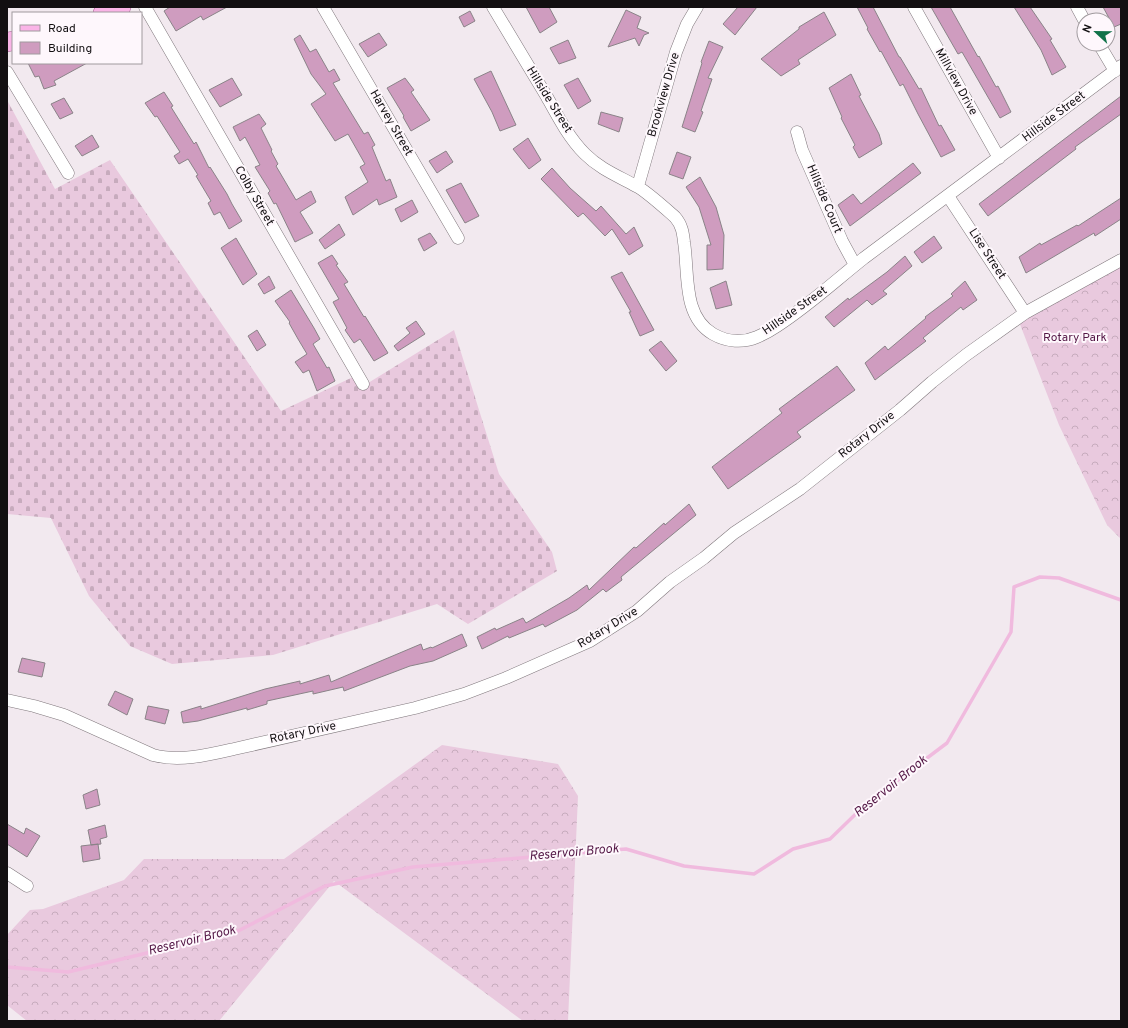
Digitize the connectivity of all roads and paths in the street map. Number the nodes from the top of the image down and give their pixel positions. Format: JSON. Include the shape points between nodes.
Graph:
{"nodes":[{"id":1,"x":120,"y":7,"type":"edge"},
{"id":2,"x":145,"y":7,"type":"edge"},
{"id":3,"x":323,"y":7,"type":"edge"},
{"id":4,"x":492,"y":7,"type":"edge"},
{"id":5,"x":697,"y":7,"type":"edge"},
{"id":6,"x":914,"y":7,"type":"edge"},
{"id":7,"x":106,"y":12,"type":"edge"},
{"id":8,"x":1105,"y":52,"type":"edge"},
{"id":9,"x":1118,"y":68,"type":"edge"},
{"id":10,"x":7,"y":72,"type":"edge"},
{"id":11,"x":797,"y":132,"type":"dead end"},
{"id":12,"x":999,"y":158,"type":"junction"},
{"id":13,"x":68,"y":173,"type":"dead end"},
{"id":14,"x":638,"y":186,"type":"junction"},
{"id":15,"x":948,"y":196,"type":"junction"},
{"id":16,"x":458,"y":238,"type":"dead end"},
{"id":17,"x":1121,"y":260,"type":"edge"},
{"id":18,"x":855,"y":265,"type":"junction"},
{"id":19,"x":1025,"y":313,"type":"junction"},
{"id":20,"x":363,"y":384,"type":"dead end"},
{"id":21,"x":7,"y":700,"type":"edge"},
{"id":22,"x":7,"y":873,"type":"edge"},
{"id":23,"x":27,"y":886,"type":"dead end"}],
"edges":[{"from":1,"to":7,"type":"main road"},
{"from":2,"to":20,"type":"street","name":"Colby Street"},
{"from":3,"to":16,"type":"street","name":"Harvey Street"},
{"from":4,"to":14,"type":"street","name":"Hillside Street","via":[[579,148],[605,170]]},
{"from":5,"to":14,"type":"street","name":"Brookview Drive","via":[[676,52]]},
{"from":6,"to":12,"type":"street","name":"Millview Drive"},
{"from":8,"to":9,"type":"street"},
{"from":9,"to":12,"type":"street","name":"Hillside Street"},
{"from":10,"to":13,"type":"street"},
{"from":11,"to":18,"type":"street","name":"Hillside Court","via":[[802,150]]},
{"from":12,"to":15,"type":"street","name":"Hillside Street"},
{"from":14,"to":18,"type":"street","name":"Hillside Street","via":[[671,214],[682,228],[693,311],[703,326],[720,338],[738,341],[760,336],[804,307]]},
{"from":15,"to":18,"type":"street","name":"Hillside Street"},
{"from":15,"to":19,"type":"street","name":"Lise Street"},
{"from":17,"to":19,"type":"street","name":"Rotary Drive"},
{"from":19,"to":21,"type":"street","name":"Rotary Drive","via":[[932,382],[804,485],[734,533],[670,582],[628,618],[590,641],[500,681],[415,708],[216,753],[178,758],[153,755],[64,715]]},
{"from":22,"to":23,"type":"street"}]}
